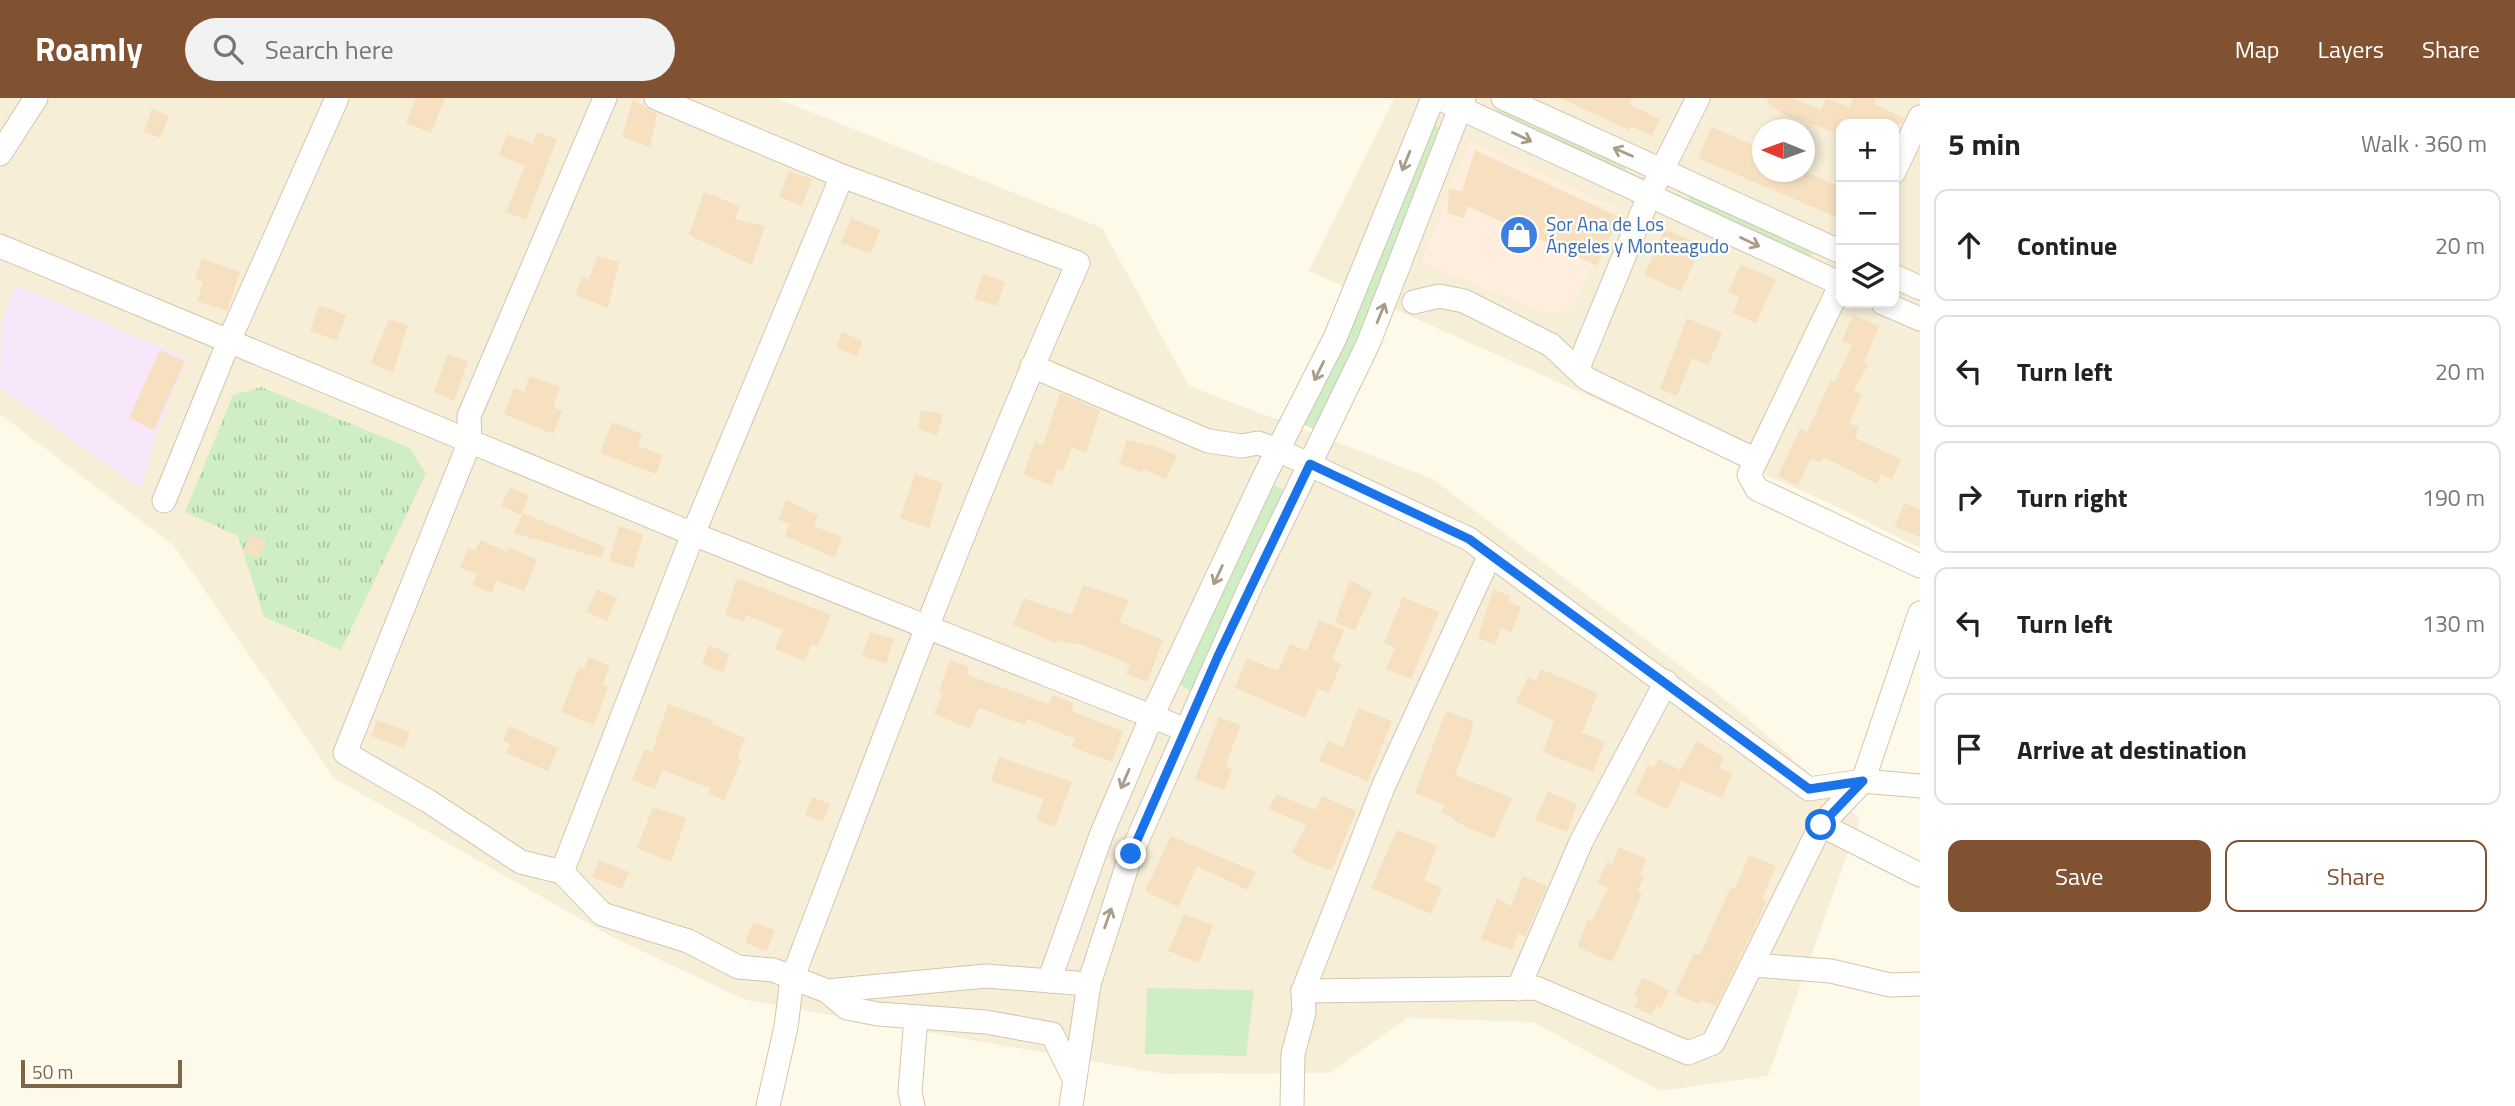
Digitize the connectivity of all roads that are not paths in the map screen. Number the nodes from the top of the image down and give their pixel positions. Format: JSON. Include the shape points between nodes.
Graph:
{"nodes":[{"id":1,"x":36,"y":98,"type":"edge"},
{"id":2,"x":337,"y":98,"type":"edge"},
{"id":3,"x":605,"y":98,"type":"edge"},
{"id":4,"x":656,"y":98,"type":"edge"},
{"id":5,"x":1434,"y":98,"type":"edge"},
{"id":6,"x":1503,"y":98,"type":"edge"},
{"id":7,"x":1698,"y":98,"type":"edge"},
{"id":8,"x":1462,"y":103,"type":"edge"},
{"id":9,"x":1920,"y":117,"type":"edge"},
{"id":10,"x":0,"y":154,"type":"edge"},
{"id":11,"x":1899,"y":161,"type":"edge"},
{"id":12,"x":1664,"y":171,"type":"junction"},
{"id":13,"x":842,"y":176,"type":"junction"},
{"id":14,"x":1649,"y":196,"type":"junction"},
{"id":15,"x":0,"y":246,"type":"edge"},
{"id":16,"x":1836,"y":250,"type":"edge"},
{"id":17,"x":1899,"y":278,"type":"edge"},
{"id":18,"x":1836,"y":282,"type":"edge"},
{"id":19,"x":1920,"y":288,"type":"edge"},
{"id":20,"x":1836,"y":294,"type":"edge"},
{"id":21,"x":1414,"y":302,"type":"dead end"},
{"id":22,"x":1895,"y":308,"type":"edge"},
{"id":23,"x":1920,"y":319,"type":"edge"},
{"id":24,"x":229,"y":341,"type":"junction"},
{"id":25,"x":1032,"y":366,"type":"junction"},
{"id":26,"x":1578,"y":368,"type":"junction"},
{"id":27,"x":470,"y":441,"type":"junction"},
{"id":28,"x":1278,"y":450,"type":"junction"},
{"id":29,"x":1756,"y":460,"type":"junction"},
{"id":30,"x":1310,"y":464,"type":"junction"},
{"id":31,"x":164,"y":501,"type":"dead end"},
{"id":32,"x":693,"y":534,"type":"junction"},
{"id":33,"x":1490,"y":555,"type":"junction"},
{"id":34,"x":1920,"y":566,"type":"edge"},
{"id":35,"x":1920,"y":613,"type":"edge"},
{"id":36,"x":927,"y":625,"type":"junction"},
{"id":37,"x":1666,"y":682,"type":"junction"},
{"id":38,"x":1152,"y":716,"type":"junction"},
{"id":39,"x":1186,"y":730,"type":"junction"},
{"id":40,"x":1863,"y":781,"type":"junction"},
{"id":41,"x":1920,"y":786,"type":"edge"},
{"id":42,"x":1821,"y":825,"type":"junction"},
{"id":43,"x":562,"y":873,"type":"junction"},
{"id":44,"x":1920,"y":875,"type":"edge"},
{"id":45,"x":1753,"y":965,"type":"junction"},
{"id":46,"x":792,"y":979,"type":"junction"},
{"id":47,"x":1049,"y":981,"type":"junction"},
{"id":48,"x":1088,"y":984,"type":"junction"},
{"id":49,"x":1920,"y":984,"type":"edge"},
{"id":50,"x":1518,"y":989,"type":"junction"},
{"id":51,"x":827,"y":991,"type":"junction"},
{"id":52,"x":1303,"y":992,"type":"junction"},
{"id":53,"x":916,"y":1017,"type":"junction"},
{"id":54,"x":1074,"y":1078,"type":"junction"},
{"id":55,"x":768,"y":1106,"type":"edge"},
{"id":56,"x":913,"y":1106,"type":"edge"},
{"id":57,"x":1071,"y":1106,"type":"edge"},
{"id":58,"x":1292,"y":1106,"type":"edge"}],
"edges":[{"from":1,"to":10,"type":"street"},
{"from":2,"to":24,"type":"street"},
{"from":3,"to":27,"type":"street","via":[[469,416]]},
{"from":4,"to":13,"type":"street"},
{"from":5,"to":8,"type":"street"},
{"from":5,"to":28,"type":"street","one_way":true,"via":[[1335,338]]},
{"from":12,"to":6,"type":"street","one_way":true},
{"from":7,"to":12,"type":"street"},
{"from":8,"to":14,"type":"street","one_way":true},
{"from":30,"to":8,"type":"street","one_way":true,"via":[[1368,344]]},
{"from":9,"to":11,"type":"street"},
{"from":12,"to":14,"type":"street"},
{"from":12,"to":16,"type":"street"},
{"from":13,"to":25,"type":"street","via":[[1078,263]]},
{"from":13,"to":32,"type":"street"},
{"from":14,"to":18,"type":"street","one_way":true},
{"from":14,"to":26,"type":"street"},
{"from":15,"to":24,"type":"street"},
{"from":17,"to":19,"type":"street"},
{"from":20,"to":29,"type":"street"},
{"from":21,"to":26,"type":"street","via":[[1439,296],[1464,301],[1551,345]]},
{"from":22,"to":23,"type":"street"},
{"from":24,"to":27,"type":"street"},
{"from":24,"to":31,"type":"street"},
{"from":25,"to":28,"type":"street","via":[[1208,441],[1242,446],[1258,443]]},
{"from":25,"to":36,"type":"street"},
{"from":26,"to":29,"type":"street","via":[[1587,379]]},
{"from":27,"to":32,"type":"street"},
{"from":27,"to":43,"type":"street","via":[[345,753],[522,862]]},
{"from":28,"to":30,"type":"street"},
{"from":28,"to":38,"type":"street","one_way":true},
{"from":29,"to":34,"type":"street","via":[[1749,475],[1757,489]]},
{"from":30,"to":33,"type":"street","via":[[1469,539]]},
{"from":30,"to":39,"type":"street"},
{"from":32,"to":36,"type":"street"},
{"from":32,"to":43,"type":"street"},
{"from":33,"to":37,"type":"street"},
{"from":33,"to":52,"type":"street","via":[[1384,785]]},
{"from":35,"to":40,"type":"street"},
{"from":36,"to":38,"type":"street"},
{"from":36,"to":46,"type":"street"},
{"from":37,"to":40,"type":"street","via":[[1809,789]]},
{"from":37,"to":50,"type":"street","via":[[1581,842]]},
{"from":38,"to":39,"type":"street"},
{"from":38,"to":47,"type":"street","one_way":true,"via":[[1102,833]]},
{"from":48,"to":39,"type":"street","one_way":true,"via":[[1131,854]]},
{"from":40,"to":41,"type":"street"},
{"from":40,"to":42,"type":"street"},
{"from":42,"to":44,"type":"street"},
{"from":42,"to":45,"type":"street"},
{"from":43,"to":46,"type":"street","via":[[602,914],[688,941],[738,968],[773,970]]},
{"from":45,"to":49,"type":"street","via":[[1830,971],[1889,985]]},
{"from":45,"to":50,"type":"street","via":[[1713,1043],[1688,1053],[1536,988]]},
{"from":46,"to":51,"type":"street"},
{"from":46,"to":55,"type":"street"},
{"from":47,"to":48,"type":"street"},
{"from":47,"to":51,"type":"street","via":[[986,976]]},
{"from":48,"to":54,"type":"street"},
{"from":50,"to":52,"type":"street"},
{"from":51,"to":53,"type":"street","via":[[847,1008]]},
{"from":52,"to":58,"type":"street","via":[[1304,1013],[1293,1054]]},
{"from":53,"to":54,"type":"street","via":[[986,1022],[1052,1034]]},
{"from":53,"to":56,"type":"street"},
{"from":54,"to":57,"type":"street"}]}
